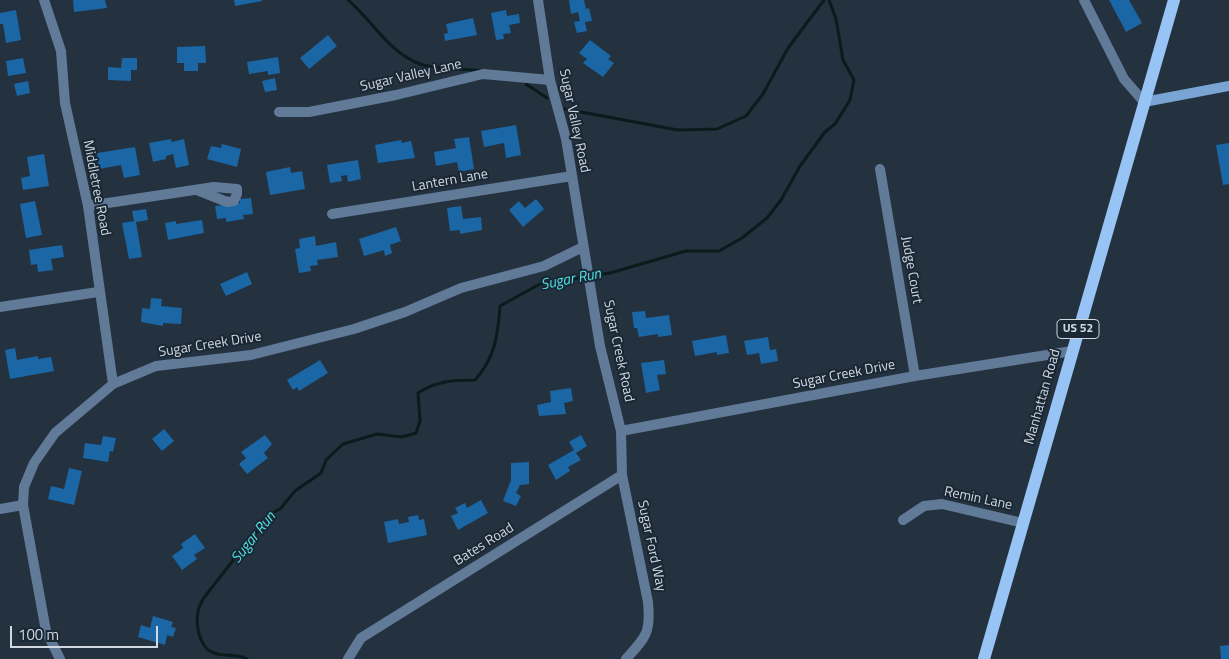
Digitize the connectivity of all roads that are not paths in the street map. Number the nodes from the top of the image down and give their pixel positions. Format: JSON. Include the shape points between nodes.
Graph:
{"nodes":[{"id":1,"x":44,"y":0,"type":"edge"},
{"id":2,"x":538,"y":0,"type":"edge"},
{"id":3,"x":1084,"y":0,"type":"edge"},
{"id":4,"x":1174,"y":0,"type":"edge"},
{"id":5,"x":550,"y":80,"type":"junction"},
{"id":6,"x":1229,"y":86,"type":"edge"},
{"id":7,"x":1144,"y":102,"type":"junction"},
{"id":8,"x":279,"y":112,"type":"dead end"},
{"id":9,"x":880,"y":169,"type":"dead end"},
{"id":10,"x":572,"y":176,"type":"junction"},
{"id":11,"x":197,"y":190,"type":"dead end"},
{"id":12,"x":88,"y":206,"type":"junction"},
{"id":13,"x":332,"y":214,"type":"dead end"},
{"id":14,"x":583,"y":247,"type":"junction"},
{"id":15,"x":98,"y":292,"type":"junction"},
{"id":16,"x":0,"y":307,"type":"edge"},
{"id":17,"x":1072,"y":351,"type":"junction"},
{"id":18,"x":915,"y":376,"type":"junction"},
{"id":19,"x":113,"y":384,"type":"junction"},
{"id":20,"x":621,"y":431,"type":"junction"},
{"id":21,"x":622,"y":475,"type":"junction"},
{"id":22,"x":23,"y":505,"type":"junction"},
{"id":23,"x":0,"y":509,"type":"edge"},
{"id":24,"x":902,"y":520,"type":"dead end"},
{"id":25,"x":1023,"y":523,"type":"junction"},
{"id":26,"x":60,"y":659,"type":"edge"},
{"id":27,"x":348,"y":659,"type":"edge"},
{"id":28,"x":626,"y":659,"type":"edge"},
{"id":29,"x":984,"y":659,"type":"edge"}],
"edges":[{"from":1,"to":12,"type":"street","name":"Middletree Road","via":[[61,51],[65,103]]},
{"from":2,"to":5,"type":"street","name":"Sugar Valley Road"},
{"from":3,"to":7,"type":"street","via":[[1124,79]]},
{"from":4,"to":7,"type":"main road","name":"Manhattan Road","number":"US 52"},
{"from":5,"to":8,"type":"street","name":"Sugar Valley Lane","via":[[483,74],[309,112]]},
{"from":5,"to":10,"type":"street","name":"Sugar Valley Road","via":[[566,138]]},
{"from":6,"to":7,"type":"street"},
{"from":7,"to":17,"type":"main road","name":"Manhattan Road","number":"US 52"},
{"from":9,"to":18,"type":"street","name":"Judge Court"},
{"from":10,"to":13,"type":"street","name":"Lantern Lane"},
{"from":10,"to":14,"type":"street","name":"Sugar Valley Road"},
{"from":11,"to":12,"type":"street"},
{"from":12,"to":15,"type":"street","name":"Middletree Road"},
{"from":14,"to":19,"type":"street","name":"Sugar Creek Drive","via":[[544,266],[461,288],[354,329],[251,355],[156,366]]},
{"from":14,"to":20,"type":"street","name":"Sugar Creek Road","via":[[600,346]]},
{"from":15,"to":16,"type":"street"},
{"from":15,"to":19,"type":"street","name":"Middletree Road"},
{"from":17,"to":18,"type":"street","name":"Sugar Creek Drive"},
{"from":17,"to":25,"type":"main road","name":"Manhattan Road","number":"US 52"},
{"from":18,"to":20,"type":"street","name":"Sugar Creek Drive"},
{"from":19,"to":22,"type":"street","name":"Sugar Creek Drive","via":[[55,434],[34,463],[24,487]]},
{"from":20,"to":21,"type":"street","name":"Sugar Ford Way"},
{"from":21,"to":27,"type":"street","name":"Bates Road","via":[[361,638]]},
{"from":21,"to":28,"type":"street","name":"Sugar Ford Way","via":[[650,624],[642,641]]},
{"from":22,"to":23,"type":"street"},
{"from":22,"to":26,"type":"street","name":"Sugar Creek Drive","via":[[46,631]]},
{"from":24,"to":25,"type":"street","name":"Remin Lane","via":[[924,506],[942,504]]},
{"from":25,"to":29,"type":"main road","name":"Manhattan Road","number":"US 52"}]}
